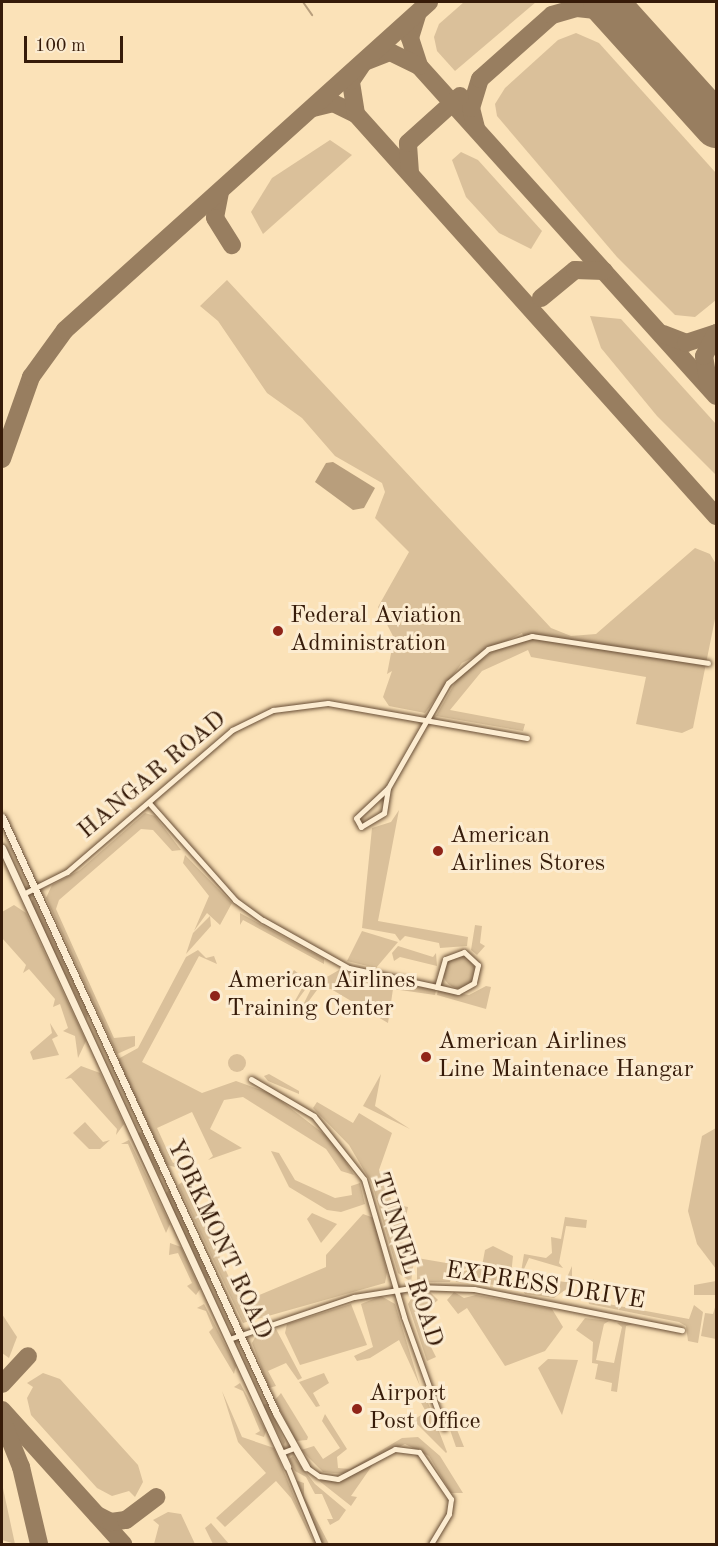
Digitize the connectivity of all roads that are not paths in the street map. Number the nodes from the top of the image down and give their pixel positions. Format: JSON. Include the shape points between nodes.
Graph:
{"nodes":[{"id":1,"x":708,"y":663,"type":"dead end"},
{"id":2,"x":426,"y":720,"type":"junction"},
{"id":3,"x":527,"y":738,"type":"dead end"},
{"id":4,"x":388,"y":788,"type":"junction"},
{"id":5,"x":149,"y":803,"type":"junction"},
{"id":6,"x":2,"y":817,"type":"edge"},
{"id":7,"x":2,"y":848,"type":"edge"},
{"id":8,"x":34,"y":889,"type":"junction"},
{"id":9,"x":22,"y":894,"type":"junction"},
{"id":10,"x":437,"y":987,"type":"junction"},
{"id":11,"x":112,"y":1059,"type":"junction"},
{"id":12,"x":101,"y":1064,"type":"junction"},
{"id":13,"x":251,"y":1079,"type":"dead end"},
{"id":14,"x":142,"y":1123,"type":"junction"},
{"id":15,"x":131,"y":1129,"type":"junction"},
{"id":16,"x":168,"y":1179,"type":"junction"},
{"id":17,"x":157,"y":1185,"type":"junction"},
{"id":18,"x":397,"y":1289,"type":"junction"},
{"id":19,"x":219,"y":1291,"type":"junction"},
{"id":20,"x":208,"y":1296,"type":"junction"},
{"id":21,"x":682,"y":1330,"type":"dead end"},
{"id":22,"x":240,"y":1335,"type":"junction"},
{"id":23,"x":229,"y":1339,"type":"junction"},
{"id":24,"x":268,"y":1395,"type":"junction"},
{"id":25,"x":257,"y":1400,"type":"junction"},
{"id":26,"x":444,"y":1428,"type":"dead end"},
{"id":27,"x":294,"y":1448,"type":"junction"},
{"id":28,"x":281,"y":1453,"type":"junction"},
{"id":29,"x":287,"y":1466,"type":"joint"},
{"id":30,"x":306,"y":1467,"type":"joint"},
{"id":31,"x":319,"y":1545,"type":"edge"},
{"id":32,"x":431,"y":1545,"type":"edge"}],
"edges":[{"from":1,"to":2,"type":"street","via":[[586,642],[517,638],[465,664]]},
{"from":2,"to":3,"type":"street","name":"HANGAR ROAD"},
{"from":2,"to":4,"type":"street"},
{"from":2,"to":5,"type":"street","name":"HANGAR ROAD","via":[[328,703],[273,710],[232,730]]},
{"from":4,"to":4,"type":"street","via":[[356,818],[361,827],[384,813]]},
{"from":5,"to":8,"type":"street","name":"HANGAR ROAD","via":[[67,872]]},
{"from":5,"to":10,"type":"street","via":[[236,900],[263,920],[349,968]]},
{"from":6,"to":8,"type":"street","name":"YORKMONT ROAD"},
{"from":7,"to":9,"type":"street","name":"YORKMONT ROAD"},
{"from":8,"to":9,"type":"street","name":"HANGAR ROAD"},
{"from":8,"to":11,"type":"street","name":"YORKMONT ROAD"},
{"from":9,"to":12,"type":"street","name":"YORKMONT ROAD"},
{"from":10,"to":10,"type":"street","via":[[458,992],[470,988],[479,971],[475,959],[464,952],[450,954]]},
{"from":11,"to":12,"type":"street"},
{"from":11,"to":14,"type":"street","name":"YORKMONT ROAD"},
{"from":12,"to":15,"type":"street","name":"YORKMONT ROAD"},
{"from":13,"to":18,"type":"street","name":"TUNNEL ROAD","via":[[314,1116],[350,1154],[372,1196]]},
{"from":14,"to":15,"type":"street"},
{"from":14,"to":16,"type":"street","name":"YORKMONT ROAD"},
{"from":15,"to":17,"type":"street","name":"YORKMONT ROAD"},
{"from":16,"to":17,"type":"street"},
{"from":16,"to":19,"type":"street","name":"YORKMONT ROAD"},
{"from":17,"to":20,"type":"street","name":"YORKMONT ROAD"},
{"from":18,"to":21,"type":"street","name":"EXPRESS DRIVE","via":[[474,1289]]},
{"from":18,"to":22,"type":"street","name":"EXPRESS DRIVE"},
{"from":18,"to":26,"type":"street","name":"TUNNEL ROAD"},
{"from":19,"to":20,"type":"street"},
{"from":19,"to":22,"type":"street","name":"YORKMONT ROAD"},
{"from":20,"to":23,"type":"street","name":"YORKMONT ROAD"},
{"from":22,"to":23,"type":"street","name":"EXPRESS DRIVE"},
{"from":22,"to":24,"type":"street","name":"YORKMONT ROAD"},
{"from":23,"to":25,"type":"street","name":"YORKMONT ROAD"},
{"from":24,"to":25,"type":"street"},
{"from":24,"to":27,"type":"street","name":"YORKMONT ROAD"},
{"from":25,"to":28,"type":"street","name":"YORKMONT ROAD"},
{"from":27,"to":28,"type":"street"},
{"from":27,"to":30,"type":"street","name":"YORKMONT ROAD"},
{"from":28,"to":29,"type":"street","name":"YORKMONT ROAD"},
{"from":29,"to":31,"type":"street","name":"YORKMONT ROAD"},
{"from":30,"to":32,"type":"street","name":"YORKMONT ROAD","via":[[319,1476],[338,1479],[395,1449],[409,1449],[427,1460],[451,1499],[449,1514]]}]}
